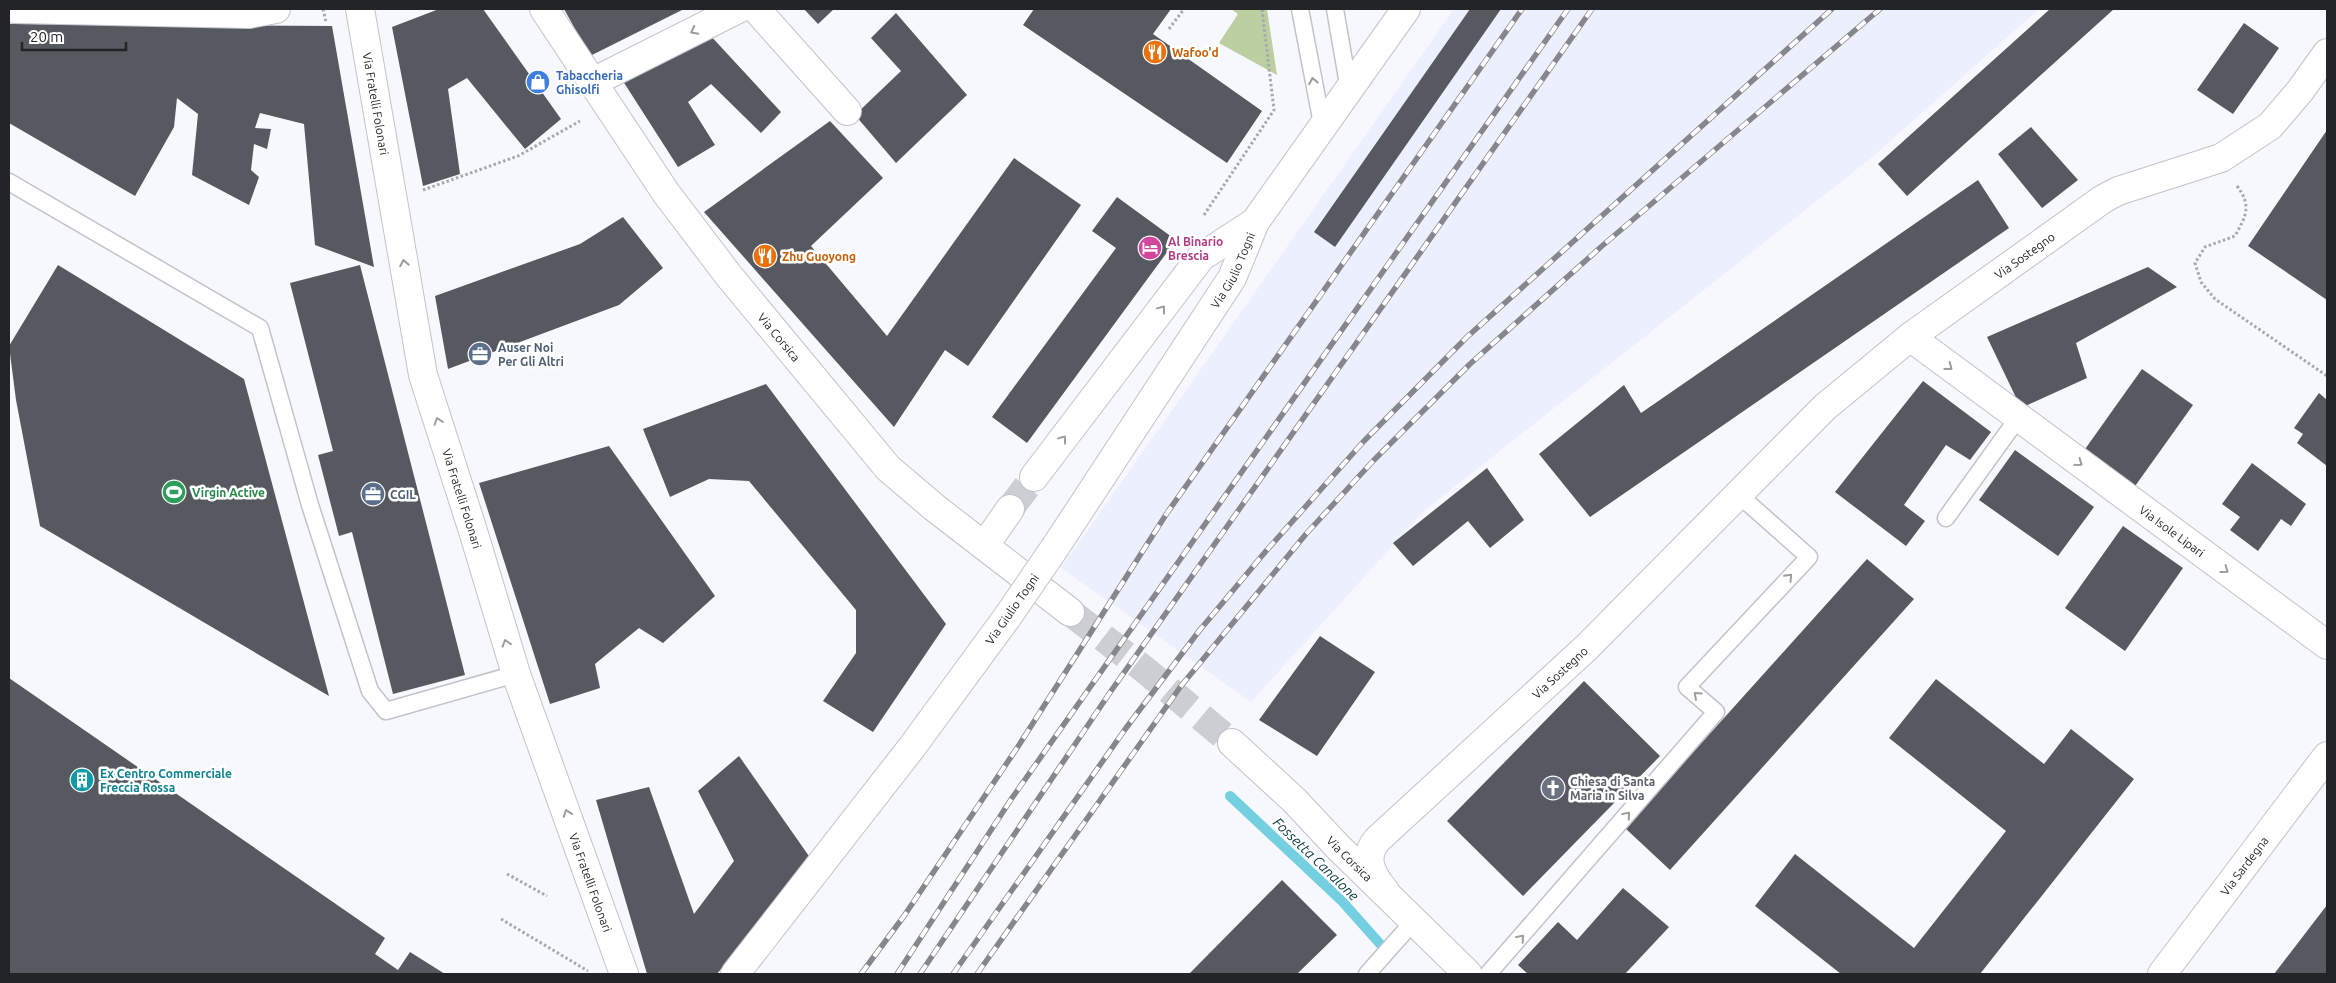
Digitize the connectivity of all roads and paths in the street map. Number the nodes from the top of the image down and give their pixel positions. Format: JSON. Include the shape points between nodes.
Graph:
{"nodes":[{"id":1,"x":15,"y":9,"type":"edge"},
{"id":2,"x":276,"y":9,"type":"edge"},
{"id":3,"x":323,"y":9,"type":"edge"},
{"id":4,"x":360,"y":9,"type":"edge"},
{"id":5,"x":544,"y":9,"type":"edge"},
{"id":6,"x":738,"y":9,"type":"edge"},
{"id":7,"x":756,"y":9,"type":"edge"},
{"id":8,"x":1184,"y":9,"type":"edge"},
{"id":9,"x":1262,"y":9,"type":"edge"},
{"id":10,"x":1300,"y":9,"type":"edge"},
{"id":11,"x":1335,"y":9,"type":"edge"},
{"id":12,"x":1406,"y":9,"type":"edge"},
{"id":13,"x":326,"y":22,"type":"dead end"},
{"id":14,"x":1169,"y":29,"type":"dead end"},
{"id":15,"x":2327,"y":53,"type":"edge"},
{"id":16,"x":593,"y":82,"type":"junction"},
{"id":17,"x":1349,"y":90,"type":"junction"},
{"id":18,"x":848,"y":111,"type":"dead end"},
{"id":19,"x":580,"y":121,"type":"dead end"},
{"id":20,"x":1323,"y":129,"type":"junction"},
{"id":21,"x":2234,"y":181,"type":"dead end"},
{"id":22,"x":9,"y":182,"type":"edge"},
{"id":23,"x":414,"y":193,"type":"dead end"},
{"id":24,"x":1255,"y":222,"type":"junction"},
{"id":25,"x":1202,"y":257,"type":"junction"},
{"id":26,"x":1910,"y":337,"type":"junction"},
{"id":27,"x":2327,"y":376,"type":"edge"},
{"id":28,"x":2018,"y":418,"type":"junction"},
{"id":29,"x":1034,"y":477,"type":"tunnel mouth"},
{"id":30,"x":1739,"y":495,"type":"junction"},
{"id":31,"x":1010,"y":509,"type":"tunnel mouth"},
{"id":32,"x":1946,"y":518,"type":"dead end"},
{"id":33,"x":985,"y":545,"type":"junction"},
{"id":34,"x":1070,"y":612,"type":"tunnel mouth"},
{"id":35,"x":2327,"y":645,"type":"edge"},
{"id":36,"x":516,"y":674,"type":"junction"},
{"id":37,"x":1232,"y":743,"type":"tunnel mouth"},
{"id":38,"x":2327,"y":756,"type":"edge"},
{"id":39,"x":1317,"y":825,"type":"junction"},
{"id":40,"x":1374,"y":843,"type":"junction"},
{"id":41,"x":507,"y":874,"type":"dead end"},
{"id":42,"x":547,"y":896,"type":"dead end"},
{"id":43,"x":1392,"y":900,"type":"junction"},
{"id":44,"x":501,"y":919,"type":"dead end"},
{"id":45,"x":1414,"y":921,"type":"junction"},
{"id":46,"x":594,"y":974,"type":"edge"},
{"id":47,"x":624,"y":974,"type":"edge"},
{"id":48,"x":735,"y":974,"type":"edge"},
{"id":49,"x":1367,"y":974,"type":"edge"},
{"id":50,"x":1468,"y":974,"type":"edge"},
{"id":51,"x":1488,"y":974,"type":"edge"},
{"id":52,"x":2162,"y":974,"type":"edge"}],
"edges":[{"from":1,"to":2,"type":"street","via":[[249,14]]},
{"from":3,"to":13,"type":"path"},
{"from":36,"to":4,"type":"street","name":"Via Fratelli Folonari","one_way":true,"via":[[423,375]]},
{"from":5,"to":16,"type":"street","name":"Via Corsica"},
{"from":6,"to":16,"type":"street","one_way":true},
{"from":7,"to":18,"type":"street"},
{"from":8,"to":14,"type":"path"},
{"from":9,"to":25,"type":"path","via":[[1274,110],[1188,238]]},
{"from":20,"to":10,"type":"lane","one_way":true},
{"from":11,"to":17,"type":"lane"},
{"from":12,"to":17,"type":"street","name":"Via Giulio Togni"},
{"from":15,"to":26,"type":"street","name":"Via Sostegno","via":[[2270,126],[2221,158],[2118,191],[2103,199]]},
{"from":16,"to":33,"type":"street","name":"Via Corsica","via":[[666,193],[814,381],[888,468]]},
{"from":17,"to":20,"type":"street","name":"Via Giulio Togni"},
{"from":19,"to":23,"type":"path","via":[[518,156]]},
{"from":20,"to":24,"type":"street","name":"Via Giulio Togni"},
{"from":21,"to":27,"type":"path","via":[[2245,196],[2246,215],[2235,236],[2205,247],[2195,263],[2201,282],[2215,299]]},
{"from":22,"to":36,"type":"lane","via":[[260,328],[310,505],[370,691],[386,711]]},
{"from":24,"to":25,"type":"street","name":"Via Giulio Togni"},
{"from":24,"to":48,"type":"street","name":"Via Giulio Togni","bridge":true,"via":[[1232,278],[1008,616],[912,747]]},
{"from":29,"to":25,"type":"street","name":"Via Giulio Togni","one_way":true},
{"from":26,"to":28,"type":"street","name":"Via Isole Lipari","one_way":true},
{"from":26,"to":30,"type":"street","name":"Via Sostegno","via":[[1825,407]]},
{"from":28,"to":32,"type":"lane"},
{"from":28,"to":35,"type":"street","name":"Via Isole Lipari","one_way":true},
{"from":30,"to":40,"type":"street","name":"Via Sostegno","via":[[1587,647]]},
{"from":51,"to":30,"type":"lane","one_way":true,"via":[[1716,712],[1687,687],[1809,557]]},
{"from":31,"to":33,"type":"street"},
{"from":33,"to":34,"type":"street","name":"Via Corsica"},
{"from":47,"to":36,"type":"street","name":"Via Fratelli Folonari","one_way":true},
{"from":37,"to":39,"type":"street","name":"Via Corsica"},
{"from":38,"to":52,"type":"street","name":"Via Sardegna"},
{"from":39,"to":40,"type":"street","via":[[1343,842]]},
{"from":39,"to":43,"type":"street","name":"Via Corsica"},
{"from":40,"to":43,"type":"street","via":[[1370,869]]},
{"from":41,"to":42,"type":"path"},
{"from":43,"to":45,"type":"street","name":"Via Corsica"},
{"from":44,"to":46,"type":"path"},
{"from":45,"to":49,"type":"lane"},
{"from":45,"to":50,"type":"street","name":"Via Corsica"}]}
